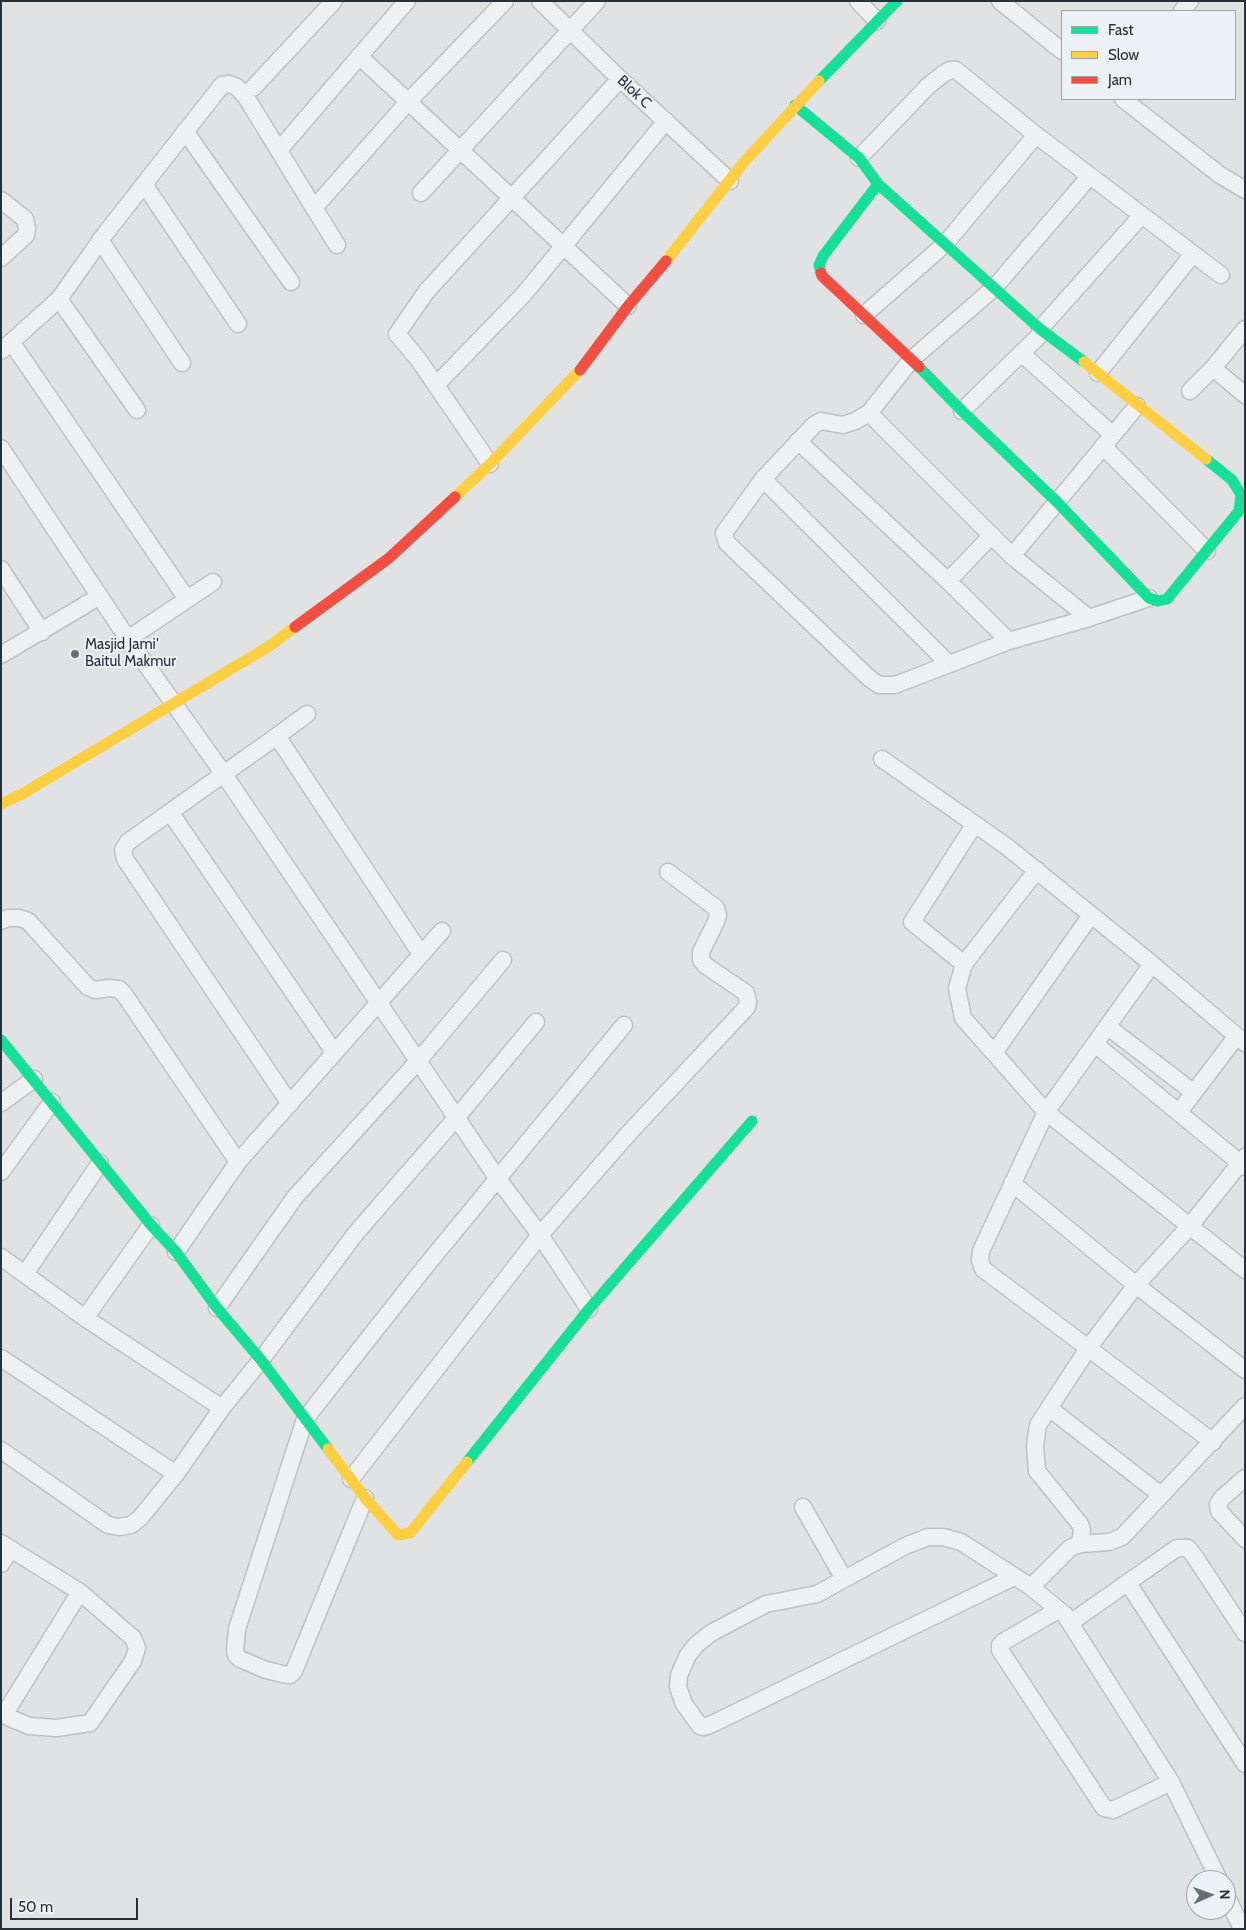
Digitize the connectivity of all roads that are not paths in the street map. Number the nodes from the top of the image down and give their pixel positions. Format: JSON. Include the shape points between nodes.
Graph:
{"nodes":[{"id":1,"x":334,"y":1,"type":"edge"},
{"id":2,"x":407,"y":1,"type":"edge"},
{"id":3,"x":505,"y":1,"type":"edge"},
{"id":4,"x":540,"y":1,"type":"edge"},
{"id":5,"x":597,"y":1,"type":"edge"},
{"id":6,"x":858,"y":1,"type":"edge"},
{"id":7,"x":897,"y":1,"type":"edge"},
{"id":8,"x":1000,"y":1,"type":"edge"},
{"id":9,"x":878,"y":21,"type":"junction"},
{"id":10,"x":572,"y":31,"type":"junction"},
{"id":11,"x":1061,"y":50,"type":"edge"},
{"id":12,"x":359,"y":56,"type":"junction"},
{"id":13,"x":620,"y":79,"type":"junction"},
{"id":14,"x":253,"y":88,"type":"dead end"},
{"id":15,"x":1124,"y":100,"type":"edge"},
{"id":16,"x":408,"y":102,"type":"junction"},
{"id":17,"x":795,"y":105,"type":"junction"},
{"id":18,"x":666,"y":121,"type":"junction"},
{"id":19,"x":186,"y":131,"type":"junction"},
{"id":20,"x":1036,"y":136,"type":"junction"},
{"id":21,"x":279,"y":150,"type":"junction"},
{"id":22,"x":460,"y":150,"type":"junction"},
{"id":23,"x":859,"y":158,"type":"junction"},
{"id":24,"x":1090,"y":176,"type":"junction"},
{"id":25,"x":730,"y":181,"type":"junction"},
{"id":26,"x":144,"y":184,"type":"junction"},
{"id":27,"x":878,"y":184,"type":"junction"},
{"id":28,"x":1245,"y":190,"type":"edge"},
{"id":29,"x":421,"y":193,"type":"dead end"},
{"id":30,"x":512,"y":198,"type":"junction"},
{"id":31,"x":1,"y":200,"type":"edge"},
{"id":32,"x":314,"y":208,"type":"junction"},
{"id":33,"x":1142,"y":215,"type":"junction"},
{"id":34,"x":100,"y":240,"type":"junction"},
{"id":35,"x":945,"y":244,"type":"junction"},
{"id":36,"x":337,"y":245,"type":"dead end"},
{"id":37,"x":563,"y":246,"type":"junction"},
{"id":38,"x":1192,"y":254,"type":"junction"},
{"id":39,"x":1,"y":258,"type":"edge"},
{"id":40,"x":1221,"y":275,"type":"dead end"},
{"id":41,"x":291,"y":282,"type":"dead end"},
{"id":42,"x":994,"y":288,"type":"junction"},
{"id":43,"x":59,"y":299,"type":"junction"},
{"id":44,"x":628,"y":306,"type":"junction"},
{"id":45,"x":864,"y":315,"type":"junction"},
{"id":46,"x":238,"y":324,"type":"dead end"},
{"id":47,"x":1245,"y":329,"type":"edge"},
{"id":48,"x":1041,"y":330,"type":"junction"},
{"id":49,"x":7,"y":347,"type":"edge"},
{"id":50,"x":1021,"y":352,"type":"junction"},
{"id":51,"x":912,"y":359,"type":"junction"},
{"id":52,"x":182,"y":363,"type":"dead end"},
{"id":53,"x":1213,"y":368,"type":"junction"},
{"id":54,"x":1098,"y":373,"type":"junction"},
{"id":55,"x":436,"y":385,"type":"junction"},
{"id":56,"x":1190,"y":391,"type":"dead end"},
{"id":57,"x":1245,"y":395,"type":"edge"},
{"id":58,"x":1137,"y":406,"type":"junction"},
{"id":59,"x":137,"y":410,"type":"dead end"},
{"id":60,"x":962,"y":411,"type":"junction"},
{"id":61,"x":869,"y":413,"type":"junction"},
{"id":62,"x":1108,"y":440,"type":"junction"},
{"id":63,"x":798,"y":441,"type":"junction"},
{"id":64,"x":1,"y":448,"type":"edge"},
{"id":65,"x":490,"y":464,"type":"junction"},
{"id":66,"x":764,"y":479,"type":"junction"},
{"id":67,"x":1057,"y":502,"type":"junction"},
{"id":68,"x":992,"y":535,"type":"junction"},
{"id":69,"x":1207,"y":551,"type":"junction"},
{"id":70,"x":1012,"y":556,"type":"junction"},
{"id":71,"x":1,"y":569,"type":"edge"},
{"id":72,"x":213,"y":582,"type":"dead end"},
{"id":73,"x":948,"y":582,"type":"junction"},
{"id":74,"x":100,"y":596,"type":"junction"},
{"id":75,"x":1149,"y":598,"type":"junction"},
{"id":76,"x":186,"y":599,"type":"junction"},
{"id":77,"x":1089,"y":618,"type":"junction"},
{"id":78,"x":42,"y":632,"type":"junction"},
{"id":79,"x":128,"y":639,"type":"junction"},
{"id":80,"x":1009,"y":641,"type":"junction"},
{"id":81,"x":1,"y":655,"type":"edge"},
{"id":82,"x":949,"y":664,"type":"junction"},
{"id":83,"x":173,"y":703,"type":"junction"},
{"id":84,"x":307,"y":714,"type":"dead end"},
{"id":85,"x":277,"y":736,"type":"junction"},
{"id":86,"x":882,"y":759,"type":"dead end"},
{"id":87,"x":223,"y":773,"type":"junction"},
{"id":88,"x":1,"y":804,"type":"edge"},
{"id":89,"x":170,"y":812,"type":"junction"},
{"id":90,"x":974,"y":825,"type":"junction"},
{"id":91,"x":1037,"y":870,"type":"junction"},
{"id":92,"x":668,"y":872,"type":"dead end"},
{"id":93,"x":1091,"y":915,"type":"junction"},
{"id":94,"x":1,"y":921,"type":"edge"},
{"id":95,"x":442,"y":931,"type":"dead end"},
{"id":96,"x":421,"y":954,"type":"junction"},
{"id":97,"x":503,"y":960,"type":"dead end"},
{"id":98,"x":964,"y":964,"type":"junction"},
{"id":99,"x":1152,"y":964,"type":"junction"},
{"id":100,"x":380,"y":1003,"type":"junction"},
{"id":101,"x":536,"y":1022,"type":"dead end"},
{"id":102,"x":624,"y":1025,"type":"dead end"},
{"id":103,"x":1108,"y":1027,"type":"junction"},
{"id":104,"x":1,"y":1040,"type":"edge"},
{"id":105,"x":1241,"y":1040,"type":"edge"},
{"id":106,"x":1095,"y":1044,"type":"junction"},
{"id":107,"x":334,"y":1052,"type":"junction"},
{"id":108,"x":994,"y":1053,"type":"junction"},
{"id":109,"x":419,"y":1060,"type":"junction"},
{"id":110,"x":34,"y":1079,"type":"junction"},
{"id":111,"x":1193,"y":1092,"type":"junction"},
{"id":112,"x":52,"y":1102,"type":"junction"},
{"id":113,"x":1,"y":1103,"type":"edge"},
{"id":114,"x":290,"y":1104,"type":"junction"},
{"id":115,"x":1046,"y":1112,"type":"junction"},
{"id":116,"x":1179,"y":1112,"type":"junction"},
{"id":117,"x":457,"y":1117,"type":"junction"},
{"id":118,"x":752,"y":1121,"type":"dead end"},
{"id":119,"x":238,"y":1162,"type":"junction"},
{"id":120,"x":100,"y":1163,"type":"junction"},
{"id":121,"x":1243,"y":1163,"type":"edge"},
{"id":122,"x":1,"y":1172,"type":"edge"},
{"id":123,"x":498,"y":1178,"type":"junction"},
{"id":124,"x":1012,"y":1183,"type":"junction"},
{"id":125,"x":151,"y":1225,"type":"junction"},
{"id":126,"x":1189,"y":1227,"type":"junction"},
{"id":127,"x":540,"y":1235,"type":"junction"},
{"id":128,"x":176,"y":1252,"type":"junction"},
{"id":129,"x":1,"y":1257,"type":"edge"},
{"id":130,"x":1245,"y":1270,"type":"edge"},
{"id":131,"x":25,"y":1274,"type":"junction"},
{"id":132,"x":1136,"y":1285,"type":"junction"},
{"id":133,"x":217,"y":1308,"type":"junction"},
{"id":134,"x":589,"y":1309,"type":"junction"},
{"id":135,"x":85,"y":1318,"type":"junction"},
{"id":136,"x":1088,"y":1347,"type":"junction"},
{"id":137,"x":1,"y":1358,"type":"edge"},
{"id":138,"x":261,"y":1360,"type":"junction"},
{"id":139,"x":1245,"y":1370,"type":"edge"},
{"id":140,"x":1245,"y":1406,"type":"edge"},
{"id":141,"x":222,"y":1408,"type":"junction"},
{"id":142,"x":1049,"y":1408,"type":"junction"},
{"id":143,"x":305,"y":1419,"type":"junction"},
{"id":144,"x":1213,"y":1442,"type":"junction"},
{"id":145,"x":1,"y":1450,"type":"edge"},
{"id":146,"x":176,"y":1474,"type":"junction"},
{"id":147,"x":1245,"y":1478,"type":"edge"},
{"id":148,"x":351,"y":1479,"type":"junction"},
{"id":149,"x":1160,"y":1495,"type":"junction"},
{"id":150,"x":365,"y":1498,"type":"junction"},
{"id":151,"x":803,"y":1506,"type":"dead end"},
{"id":152,"x":1245,"y":1539,"type":"edge"},
{"id":153,"x":1080,"y":1544,"type":"junction"},
{"id":154,"x":6,"y":1546,"type":"edge"},
{"id":155,"x":1,"y":1564,"type":"edge"},
{"id":156,"x":1014,"y":1577,"type":"junction"},
{"id":157,"x":844,"y":1579,"type":"junction"},
{"id":158,"x":1128,"y":1583,"type":"junction"},
{"id":159,"x":1033,"y":1584,"type":"junction"},
{"id":160,"x":80,"y":1592,"type":"junction"},
{"id":161,"x":1058,"y":1610,"type":"junction"},
{"id":162,"x":1242,"y":1622,"type":"edge"},
{"id":163,"x":1070,"y":1623,"type":"junction"},
{"id":164,"x":3,"y":1714,"type":"edge"},
{"id":165,"x":1245,"y":1764,"type":"edge"},
{"id":166,"x":1171,"y":1782,"type":"junction"},
{"id":167,"x":1214,"y":1870,"type":"edge"},
{"id":168,"x":1236,"y":1916,"type":"edge"},
{"id":169,"x":1242,"y":1929,"type":"edge"}],
"edges":[{"from":1,"to":14,"type":"street"},
{"from":2,"to":12,"type":"street"},
{"from":3,"to":16,"type":"street"},
{"from":4,"to":10,"type":"street","name":"Blok C"},
{"from":5,"to":10,"type":"street"},
{"from":6,"to":9,"type":"street"},
{"from":7,"to":9,"type":"street"},
{"from":8,"to":11,"type":"street"},
{"from":9,"to":17,"type":"street"},
{"from":10,"to":13,"type":"street","name":"Blok C"},
{"from":10,"to":22,"type":"street"},
{"from":12,"to":16,"type":"street"},
{"from":12,"to":21,"type":"street"},
{"from":13,"to":18,"type":"street","name":"Blok C"},
{"from":13,"to":30,"type":"street"},
{"from":15,"to":28,"type":"street","via":[[1220,175]]},
{"from":16,"to":22,"type":"street"},
{"from":16,"to":32,"type":"street"},
{"from":17,"to":23,"type":"street"},
{"from":17,"to":25,"type":"street"},
{"from":18,"to":25,"type":"street","name":"Blok C"},
{"from":18,"to":37,"type":"street"},
{"from":19,"to":21,"type":"street","via":[[222,84],[230,84],[237,86],[246,97]]},
{"from":19,"to":26,"type":"street"},
{"from":19,"to":41,"type":"street"},
{"from":20,"to":23,"type":"street","via":[[963,75],[950,70],[928,86]]},
{"from":20,"to":24,"type":"street"},
{"from":20,"to":35,"type":"street"},
{"from":21,"to":32,"type":"street"},
{"from":22,"to":29,"type":"street"},
{"from":22,"to":30,"type":"street"},
{"from":23,"to":27,"type":"street"},
{"from":24,"to":33,"type":"street"},
{"from":24,"to":42,"type":"street"},
{"from":25,"to":44,"type":"street"},
{"from":26,"to":34,"type":"street"},
{"from":26,"to":46,"type":"street"},
{"from":27,"to":35,"type":"street"},
{"from":27,"to":45,"type":"street","via":[[819,265],[822,276]]},
{"from":30,"to":37,"type":"street"},
{"from":30,"to":55,"type":"street","via":[[426,292],[397,334]]},
{"from":31,"to":39,"type":"street","via":[[25,219],[28,228],[26,234]]},
{"from":32,"to":36,"type":"street"},
{"from":33,"to":38,"type":"street"},
{"from":33,"to":48,"type":"street"},
{"from":34,"to":43,"type":"street"},
{"from":34,"to":52,"type":"street"},
{"from":35,"to":42,"type":"street"},
{"from":35,"to":45,"type":"street"},
{"from":37,"to":44,"type":"street"},
{"from":37,"to":55,"type":"street","via":[[524,294]]},
{"from":38,"to":40,"type":"street"},
{"from":38,"to":54,"type":"street"},
{"from":42,"to":48,"type":"street"},
{"from":42,"to":51,"type":"street"},
{"from":43,"to":49,"type":"street"},
{"from":43,"to":59,"type":"street"},
{"from":44,"to":65,"type":"street","via":[[580,370]]},
{"from":45,"to":51,"type":"street"},
{"from":47,"to":53,"type":"street"},
{"from":48,"to":50,"type":"street"},
{"from":48,"to":54,"type":"street"},
{"from":49,"to":76,"type":"street"},
{"from":50,"to":60,"type":"street"},
{"from":50,"to":62,"type":"street"},
{"from":51,"to":60,"type":"street"},
{"from":51,"to":61,"type":"street"},
{"from":53,"to":56,"type":"street"},
{"from":53,"to":57,"type":"street"},
{"from":54,"to":58,"type":"street"},
{"from":55,"to":65,"type":"street"},
{"from":58,"to":62,"type":"street"},
{"from":58,"to":69,"type":"street","via":[[1232,480],[1241,495],[1239,511]]},
{"from":60,"to":67,"type":"street"},
{"from":61,"to":63,"type":"street","via":[[843,425],[822,421]]},
{"from":61,"to":68,"type":"street"},
{"from":62,"to":67,"type":"street"},
{"from":62,"to":69,"type":"street"},
{"from":63,"to":66,"type":"street"},
{"from":63,"to":73,"type":"street"},
{"from":64,"to":74,"type":"street"},
{"from":65,"to":83,"type":"street","via":[[388,558],[268,647]]},
{"from":66,"to":82,"type":"street"},
{"from":66,"to":82,"type":"street","via":[[724,533],[727,543],[861,672],[879,685],[895,685]]},
{"from":67,"to":70,"type":"street"},
{"from":67,"to":75,"type":"street"},
{"from":68,"to":70,"type":"street"},
{"from":68,"to":73,"type":"street"},
{"from":69,"to":75,"type":"street","via":[[1167,599]]},
{"from":70,"to":77,"type":"street"},
{"from":71,"to":78,"type":"street"},
{"from":72,"to":76,"type":"street"},
{"from":73,"to":80,"type":"street"},
{"from":74,"to":78,"type":"street"},
{"from":74,"to":79,"type":"street"},
{"from":75,"to":77,"type":"street"},
{"from":76,"to":79,"type":"street"},
{"from":77,"to":80,"type":"street"},
{"from":78,"to":81,"type":"street"},
{"from":79,"to":83,"type":"street"},
{"from":80,"to":82,"type":"street"},
{"from":83,"to":87,"type":"street"},
{"from":83,"to":88,"type":"street"},
{"from":84,"to":85,"type":"street"},
{"from":85,"to":87,"type":"street"},
{"from":85,"to":96,"type":"street"},
{"from":86,"to":90,"type":"street"},
{"from":87,"to":89,"type":"street"},
{"from":87,"to":100,"type":"street"},
{"from":89,"to":107,"type":"street"},
{"from":89,"to":114,"type":"street","via":[[128,842],[123,850],[125,859]]},
{"from":90,"to":91,"type":"street"},
{"from":90,"to":98,"type":"street","via":[[912,922]]},
{"from":91,"to":93,"type":"street"},
{"from":91,"to":98,"type":"street"},
{"from":92,"to":127,"type":"street","via":[[716,908],[716,922],[701,952],[701,960],[746,993],[747,1007],[629,1133]]},
{"from":93,"to":99,"type":"street"},
{"from":93,"to":108,"type":"street"},
{"from":94,"to":119,"type":"street","via":[[8,918],[28,921],[88,987],[95,990],[119,989],[124,994]]},
{"from":95,"to":96,"type":"street"},
{"from":96,"to":100,"type":"street"},
{"from":97,"to":109,"type":"street"},
{"from":98,"to":108,"type":"street","via":[[957,988],[963,1018]]},
{"from":99,"to":103,"type":"street"},
{"from":99,"to":105,"type":"street"},
{"from":100,"to":107,"type":"street"},
{"from":100,"to":109,"type":"street"},
{"from":101,"to":117,"type":"street"},
{"from":102,"to":123,"type":"street"},
{"from":103,"to":106,"type":"street"},
{"from":103,"to":111,"type":"street"},
{"from":104,"to":110,"type":"street"},
{"from":105,"to":111,"type":"street"},
{"from":106,"to":115,"type":"street"},
{"from":106,"to":116,"type":"street"},
{"from":107,"to":114,"type":"street"},
{"from":108,"to":115,"type":"street"},
{"from":109,"to":117,"type":"street"},
{"from":109,"to":133,"type":"street","via":[[295,1197]]},
{"from":110,"to":112,"type":"street"},
{"from":110,"to":113,"type":"street"},
{"from":111,"to":116,"type":"street"},
{"from":112,"to":120,"type":"street"},
{"from":112,"to":122,"type":"street"},
{"from":114,"to":119,"type":"street"},
{"from":115,"to":124,"type":"street"},
{"from":115,"to":126,"type":"street"},
{"from":116,"to":121,"type":"street"},
{"from":117,"to":123,"type":"street"},
{"from":117,"to":138,"type":"street","via":[[356,1233]]},
{"from":118,"to":134,"type":"street"},
{"from":119,"to":128,"type":"street"},
{"from":120,"to":125,"type":"street"},
{"from":120,"to":131,"type":"street"},
{"from":121,"to":126,"type":"street"},
{"from":123,"to":127,"type":"street"},
{"from":123,"to":143,"type":"street"},
{"from":124,"to":132,"type":"street"},
{"from":124,"to":136,"type":"street","via":[[980,1251],[983,1269]]},
{"from":125,"to":128,"type":"street"},
{"from":125,"to":135,"type":"street"},
{"from":126,"to":130,"type":"street"},
{"from":126,"to":132,"type":"street"},
{"from":127,"to":134,"type":"street"},
{"from":127,"to":148,"type":"street"},
{"from":128,"to":133,"type":"street"},
{"from":129,"to":131,"type":"street"},
{"from":131,"to":135,"type":"street"},
{"from":132,"to":136,"type":"street"},
{"from":132,"to":139,"type":"street"},
{"from":133,"to":138,"type":"street"},
{"from":134,"to":150,"type":"street","via":[[410,1533],[398,1535]]},
{"from":135,"to":141,"type":"street"},
{"from":136,"to":142,"type":"street"},
{"from":136,"to":144,"type":"street"},
{"from":137,"to":146,"type":"street"},
{"from":138,"to":141,"type":"street"},
{"from":138,"to":143,"type":"street"},
{"from":140,"to":144,"type":"street"},
{"from":141,"to":146,"type":"street"},
{"from":142,"to":149,"type":"street"},
{"from":142,"to":153,"type":"street","via":[[1038,1426],[1035,1446],[1037,1471],[1080,1524]]},
{"from":143,"to":148,"type":"street"},
{"from":143,"to":150,"type":"street","via":[[237,1629],[234,1650],[240,1659],[290,1676]]},
{"from":144,"to":149,"type":"street"},
{"from":145,"to":146,"type":"street","via":[[108,1525],[119,1527],[131,1525],[140,1518]]},
{"from":147,"to":152,"type":"street","via":[[1218,1504],[1219,1510]]},
{"from":148,"to":150,"type":"street"},
{"from":149,"to":153,"type":"street","via":[[1122,1537],[1110,1542]]},
{"from":151,"to":157,"type":"street"},
{"from":153,"to":159,"type":"street","via":[[1070,1548]]},
{"from":154,"to":155,"type":"street"},
{"from":154,"to":160,"type":"street"},
{"from":156,"to":157,"type":"street","via":[[961,1542],[928,1537]]},
{"from":156,"to":157,"type":"street","via":[[710,1726],[700,1726],[684,1704],[678,1687],[679,1675],[696,1645],[766,1604],[817,1594]]},
{"from":156,"to":159,"type":"street"},
{"from":158,"to":162,"type":"street","via":[[1177,1548],[1188,1548]]},
{"from":158,"to":163,"type":"street"},
{"from":158,"to":165,"type":"street"},
{"from":159,"to":161,"type":"street"},
{"from":160,"to":164,"type":"street"},
{"from":160,"to":164,"type":"street","via":[[133,1638],[137,1648],[132,1661],[90,1723],[56,1728],[29,1726]]},
{"from":161,"to":163,"type":"street"},
{"from":161,"to":166,"type":"street","via":[[1003,1642],[1000,1650],[1104,1808],[1113,1810]]},
{"from":163,"to":166,"type":"street"},
{"from":166,"to":167,"type":"street"},
{"from":168,"to":169,"type":"street"}]}
